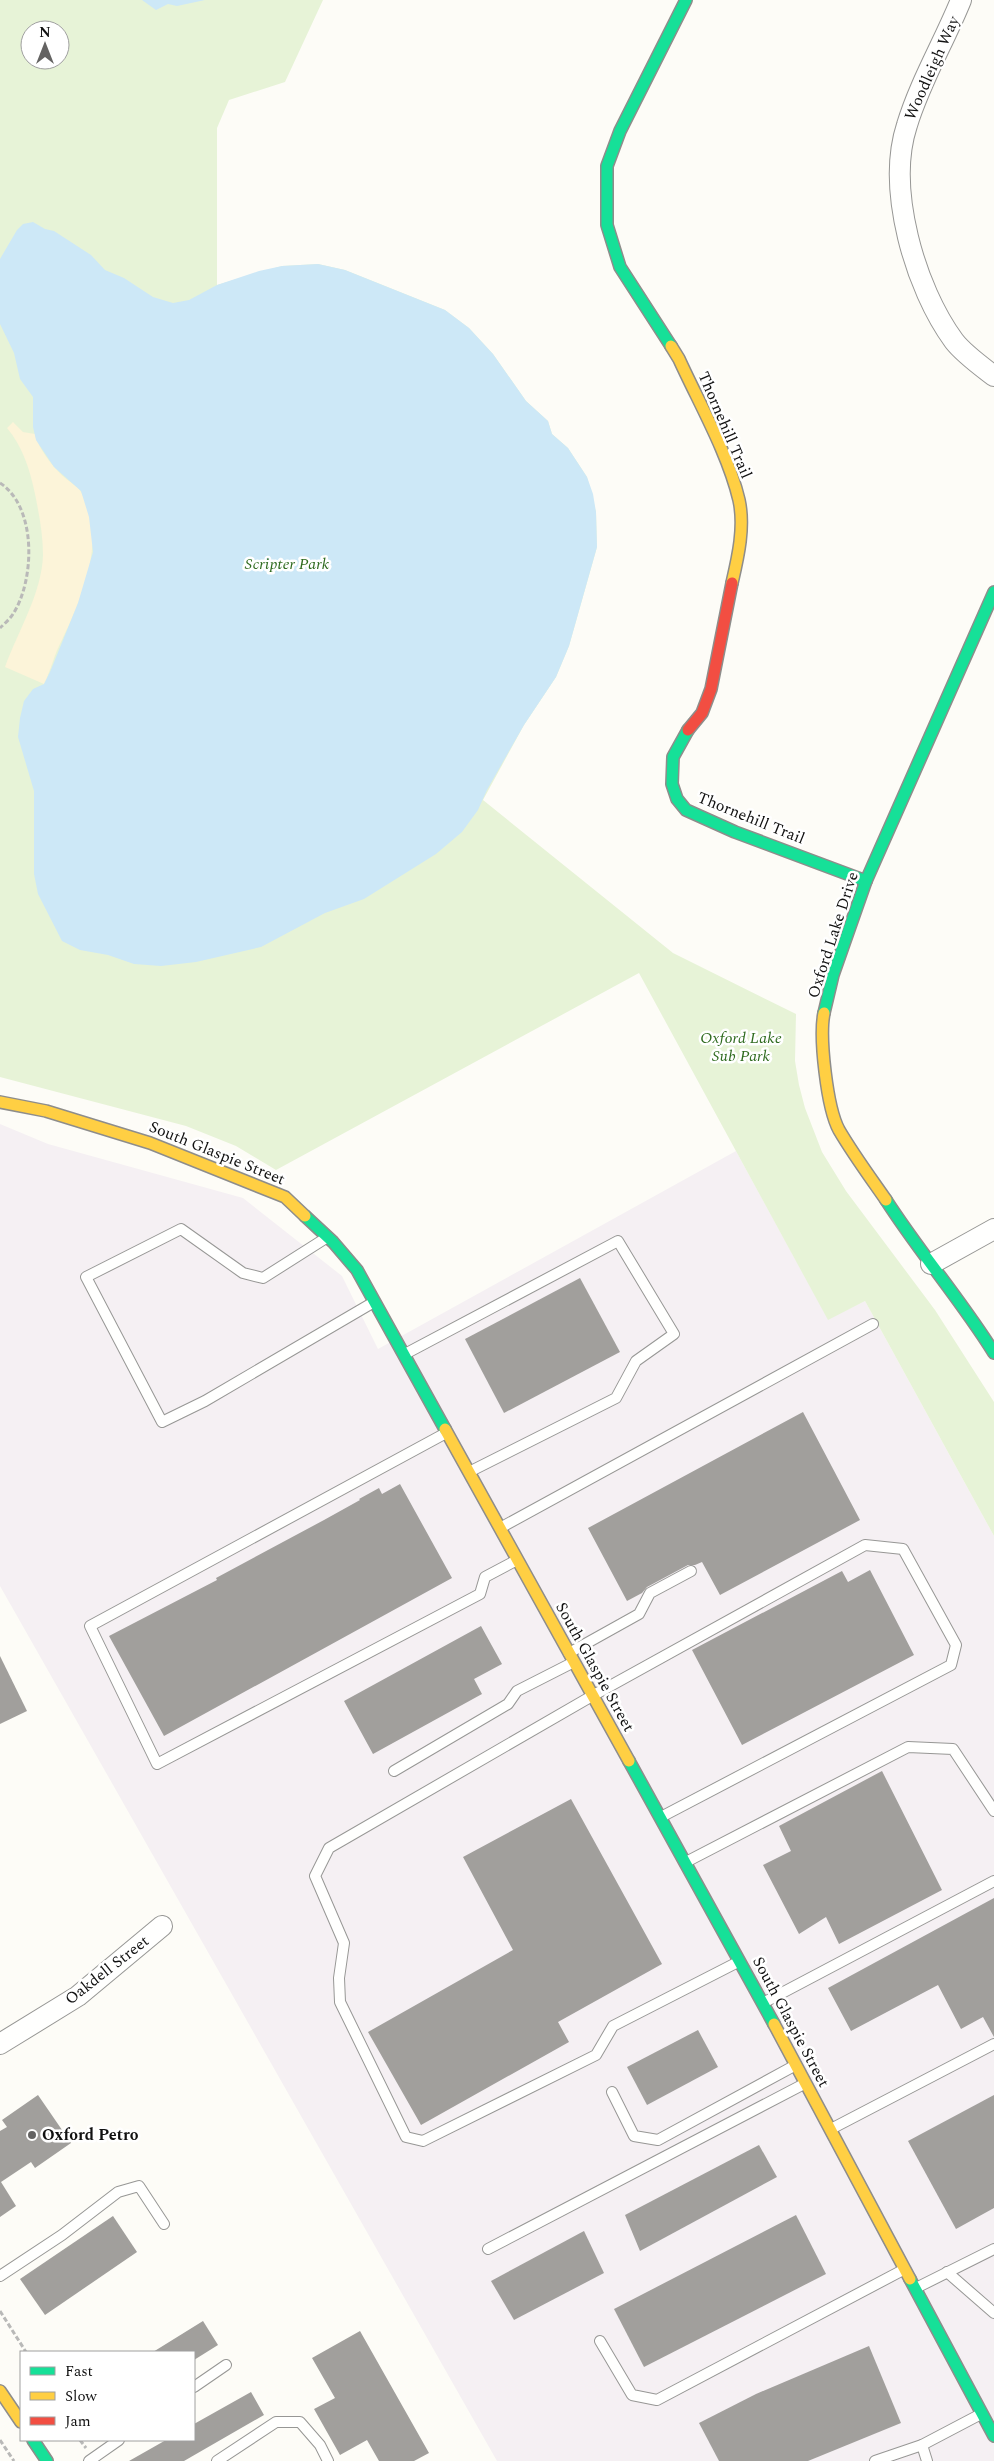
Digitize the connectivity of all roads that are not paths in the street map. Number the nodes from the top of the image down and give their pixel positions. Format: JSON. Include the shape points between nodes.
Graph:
{"nodes":[{"id":1,"x":686,"y":0,"type":"edge"},
{"id":2,"x":961,"y":0,"type":"edge"},
{"id":3,"x":994,"y":376,"type":"edge"},
{"id":4,"x":994,"y":592,"type":"edge"},
{"id":5,"x":866,"y":881,"type":"junction"},
{"id":6,"x":0,"y":1102,"type":"edge"},
{"id":7,"x":994,"y":1229,"type":"edge"},
{"id":8,"x":328,"y":1237,"type":"junction"},
{"id":9,"x":931,"y":1264,"type":"junction"},
{"id":10,"x":375,"y":1302,"type":"junction"},
{"id":11,"x":873,"y":1324,"type":"dead end"},
{"id":12,"x":994,"y":1352,"type":"edge"},
{"id":13,"x":405,"y":1354,"type":"junction"},
{"id":14,"x":446,"y":1432,"type":"junction"},
{"id":15,"x":468,"y":1472,"type":"junction"},
{"id":16,"x":499,"y":1528,"type":"junction"},
{"id":17,"x":517,"y":1560,"type":"junction"},
{"id":18,"x":691,"y":1571,"type":"dead end"},
{"id":19,"x":571,"y":1658,"type":"junction"},
{"id":20,"x":592,"y":1696,"type":"junction"},
{"id":21,"x":394,"y":1771,"type":"dead end"},
{"id":22,"x":994,"y":1811,"type":"edge"},
{"id":23,"x":660,"y":1818,"type":"junction"},
{"id":24,"x":685,"y":1862,"type":"junction"},
{"id":25,"x":994,"y":1881,"type":"edge"},
{"id":26,"x":162,"y":1926,"type":"dead end"},
{"id":27,"x":740,"y":1961,"type":"junction"},
{"id":28,"x":763,"y":2003,"type":"junction"},
{"id":29,"x":0,"y":2044,"type":"edge"},
{"id":30,"x":994,"y":2044,"type":"edge"},
{"id":31,"x":796,"y":2066,"type":"junction"},
{"id":32,"x":806,"y":2083,"type":"junction"},
{"id":33,"x":612,"y":2092,"type":"dead end"},
{"id":34,"x":830,"y":2130,"type":"junction"},
{"id":35,"x":164,"y":2224,"type":"dead end"},
{"id":36,"x":488,"y":2249,"type":"dead end"},
{"id":37,"x":994,"y":2249,"type":"edge"},
{"id":38,"x":904,"y":2269,"type":"junction"},
{"id":39,"x":947,"y":2272,"type":"junction"},
{"id":40,"x":0,"y":2276,"type":"edge"},
{"id":41,"x":915,"y":2288,"type":"junction"},
{"id":42,"x":994,"y":2314,"type":"edge"},
{"id":43,"x":600,"y":2341,"type":"dead end"},
{"id":44,"x":226,"y":2364,"type":"dead end"},
{"id":45,"x":195,"y":2386,"type":"edge"},
{"id":46,"x":0,"y":2390,"type":"edge"},
{"id":47,"x":982,"y":2414,"type":"junction"},
{"id":48,"x":20,"y":2420,"type":"edge"},
{"id":49,"x":994,"y":2434,"type":"edge"},
{"id":50,"x":34,"y":2441,"type":"edge"},
{"id":51,"x":118,"y":2441,"type":"edge"},
{"id":52,"x":922,"y":2445,"type":"junction"},
{"id":53,"x":44,"y":2460,"type":"edge"},
{"id":54,"x":89,"y":2461,"type":"edge"},
{"id":55,"x":217,"y":2461,"type":"edge"},
{"id":56,"x":328,"y":2461,"type":"edge"},
{"id":57,"x":875,"y":2461,"type":"edge"},
{"id":58,"x":927,"y":2461,"type":"edge"}],
"edges":[{"from":1,"to":5,"type":"street","name":"Thornehill Trail","via":[[620,132],[607,166],[606,203],[607,225],[620,267],[679,359],[727,464],[739,501],[740,545],[711,689],[702,713],[691,725],[673,757],[672,784],[686,810]]},
{"from":2,"to":3,"type":"street","name":"Woodleigh Way","via":[[906,126],[900,168],[907,238],[924,288],[955,342]]},
{"from":4,"to":5,"type":"street","name":"Oxford Lake Drive"},
{"from":5,"to":9,"type":"street","name":"Oxford Lake Drive","via":[[833,975],[821,1026],[828,1089],[838,1128]]},
{"from":6,"to":8,"type":"street","name":"South Glaspie Street","via":[[46,1110],[219,1169],[285,1198]]},
{"from":7,"to":9,"type":"street"},
{"from":8,"to":10,"type":"street","name":"South Glaspie Street","via":[[357,1270]]},
{"from":8,"to":10,"type":"lane","via":[[263,1278],[243,1273],[181,1229],[86,1277],[162,1422]]},
{"from":9,"to":12,"type":"street","name":"Oxford Lake Drive","via":[[972,1316]]},
{"from":10,"to":13,"type":"street","name":"South Glaspie Street"},
{"from":11,"to":16,"type":"lane"},
{"from":13,"to":14,"type":"street","name":"South Glaspie Street"},
{"from":13,"to":15,"type":"lane","via":[[618,1241],[674,1334],[636,1360],[616,1398]]},
{"from":14,"to":15,"type":"street","name":"South Glaspie Street"},
{"from":14,"to":17,"type":"lane","via":[[90,1626],[157,1764],[480,1594],[486,1576]]},
{"from":15,"to":16,"type":"street","name":"South Glaspie Street"},
{"from":16,"to":17,"type":"street","name":"South Glaspie Street"},
{"from":17,"to":19,"type":"street","name":"South Glaspie Street"},
{"from":18,"to":19,"type":"lane","via":[[650,1593],[639,1614]]},
{"from":19,"to":20,"type":"street","name":"South Glaspie Street"},
{"from":19,"to":21,"type":"lane","via":[[517,1691],[508,1704]]},
{"from":20,"to":23,"type":"street","name":"South Glaspie Street"},
{"from":20,"to":23,"type":"lane","via":[[865,1545],[902,1550],[956,1644],[951,1665]]},
{"from":20,"to":27,"type":"lane","via":[[329,1848],[315,1876],[344,1943],[339,1978],[340,2002],[406,2137],[423,2141],[596,2055],[613,2026]]},
{"from":22,"to":24,"type":"lane","via":[[953,1749],[908,1747]]},
{"from":23,"to":24,"type":"street","name":"South Glaspie Street"},
{"from":24,"to":27,"type":"street","name":"South Glaspie Street"},
{"from":25,"to":28,"type":"lane"},
{"from":26,"to":29,"type":"street","name":"Oakdell Street","via":[[78,1996]]},
{"from":27,"to":28,"type":"street","name":"South Glaspie Street"},
{"from":28,"to":31,"type":"street","name":"South Glaspie Street"},
{"from":30,"to":34,"type":"lane"},
{"from":31,"to":32,"type":"street","name":"South Glaspie Street"},
{"from":31,"to":33,"type":"lane","via":[[658,2140],[634,2136]]},
{"from":32,"to":34,"type":"street","name":"South Glaspie Street"},
{"from":32,"to":36,"type":"lane"},
{"from":34,"to":38,"type":"street","name":"South Glaspie Street"},
{"from":35,"to":40,"type":"lane","via":[[139,2186],[118,2192],[62,2235]]},
{"from":37,"to":39,"type":"lane"},
{"from":38,"to":41,"type":"street","name":"South Glaspie Street"},
{"from":38,"to":43,"type":"lane","via":[[657,2400],[632,2395]]},
{"from":39,"to":41,"type":"lane"},
{"from":39,"to":42,"type":"lane"},
{"from":41,"to":47,"type":"street","name":"South Glaspie Street"},
{"from":44,"to":45,"type":"lane"},
{"from":46,"to":48,"type":"street"},
{"from":47,"to":49,"type":"street","name":"South Glaspie Street"},
{"from":47,"to":52,"type":"lane"},
{"from":50,"to":53,"type":"street"},
{"from":51,"to":54,"type":"lane"},
{"from":52,"to":57,"type":"lane"},
{"from":52,"to":58,"type":"lane"},
{"from":55,"to":56,"type":"lane","via":[[276,2422],[300,2422],[320,2444]]}]}
